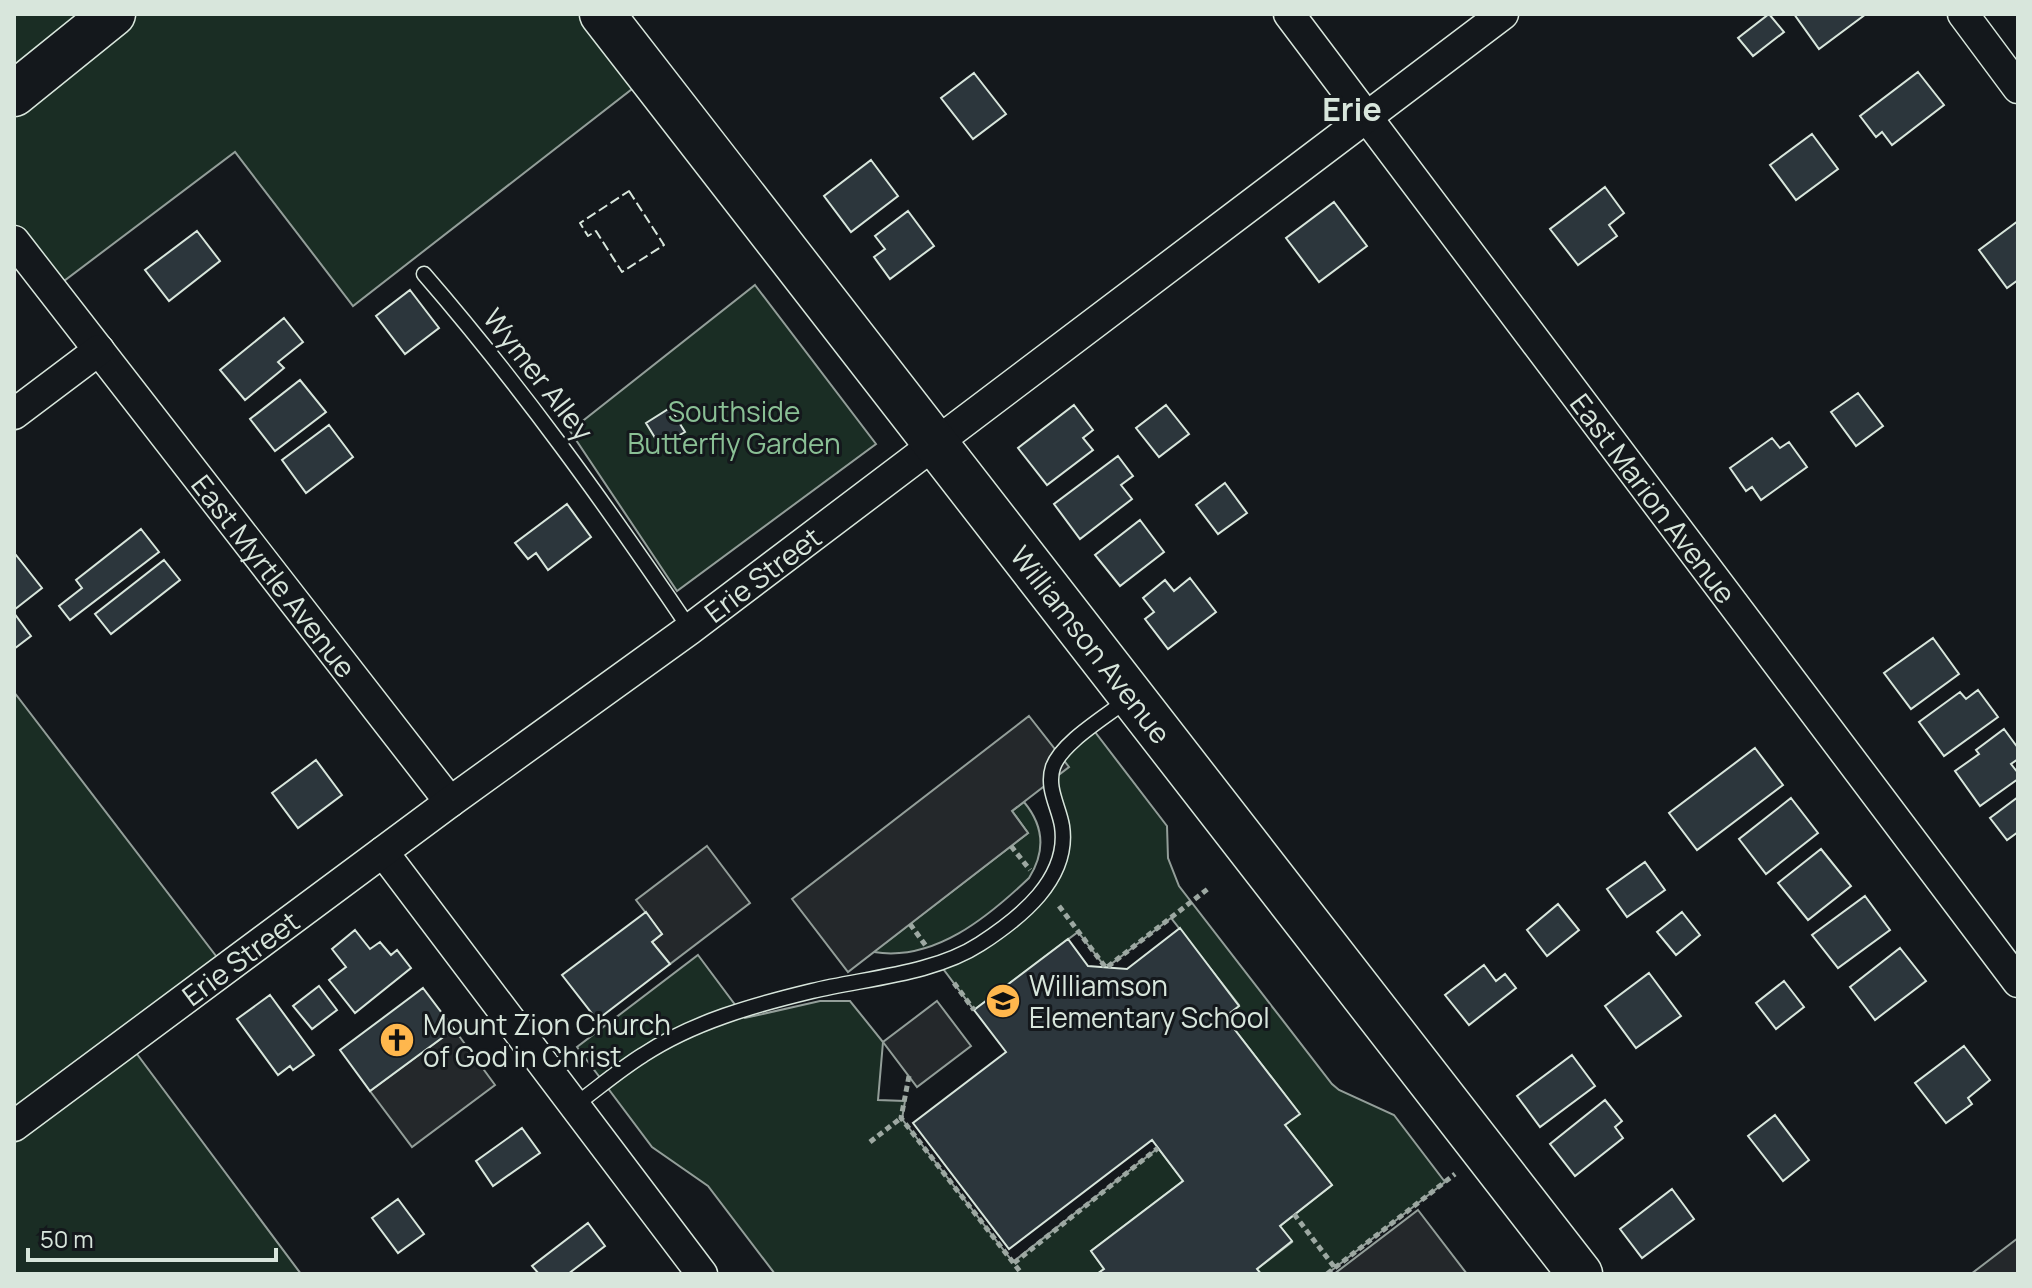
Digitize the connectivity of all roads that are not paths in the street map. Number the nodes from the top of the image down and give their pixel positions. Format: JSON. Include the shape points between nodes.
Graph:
{"nodes":[{"id":1,"x":113,"y":14,"type":"edge"},
{"id":2,"x":602,"y":14,"type":"edge"},
{"id":3,"x":1289,"y":14,"type":"edge"},
{"id":4,"x":1503,"y":14,"type":"edge"},
{"id":5,"x":1963,"y":14,"type":"edge"},
{"id":6,"x":2018,"y":88,"type":"edge"},
{"id":7,"x":14,"y":94,"type":"edge"},
{"id":8,"x":1367,"y":117,"type":"junction"},
{"id":9,"x":14,"y":241,"type":"edge"},
{"id":10,"x":424,"y":274,"type":"dead end"},
{"id":11,"x":99,"y":350,"type":"junction"},
{"id":12,"x":14,"y":414,"type":"edge"},
{"id":13,"x":936,"y":444,"type":"junction"},
{"id":14,"x":690,"y":629,"type":"junction"},
{"id":15,"x":1132,"y":696,"type":"junction"},
{"id":16,"x":450,"y":802,"type":"junction"},
{"id":17,"x":383,"y":852,"type":"junction"},
{"id":18,"x":2018,"y":982,"type":"edge"},
{"id":19,"x":575,"y":1105,"type":"junction"},
{"id":20,"x":14,"y":1126,"type":"edge"},
{"id":21,"x":702,"y":1274,"type":"edge"},
{"id":22,"x":1580,"y":1274,"type":"edge"}],
"edges":[{"from":1,"to":7,"type":"main road"},
{"from":2,"to":13,"type":"main road","name":"Williamson Avenue"},
{"from":3,"to":8,"type":"street","name":"East Marion Avenue"},
{"from":4,"to":8,"type":"street","name":"Erie Street"},
{"from":5,"to":6,"type":"street"},
{"from":8,"to":13,"type":"street","name":"Erie Street"},
{"from":8,"to":18,"type":"street","name":"East Marion Avenue"},
{"from":9,"to":11,"type":"street","name":"East Myrtle Avenue"},
{"from":10,"to":14,"type":"lane","name":"Wymer Alley","via":[[564,447]]},
{"from":11,"to":12,"type":"street"},
{"from":11,"to":16,"type":"street","name":"East Myrtle Avenue"},
{"from":13,"to":14,"type":"street","name":"Erie Street"},
{"from":13,"to":15,"type":"main road","name":"Williamson Avenue"},
{"from":14,"to":16,"type":"street","name":"Erie Street"},
{"from":15,"to":19,"type":"lane","via":[[1064,749],[1052,768],[1062,853],[1033,902],[989,937],[950,958],[907,971],[726,1015],[644,1054]]},
{"from":15,"to":22,"type":"main road","name":"Williamson Avenue"},
{"from":16,"to":17,"type":"street","name":"Erie Street"},
{"from":17,"to":19,"type":"street"},
{"from":17,"to":20,"type":"street","name":"Erie Street"},
{"from":19,"to":21,"type":"street"}]}
